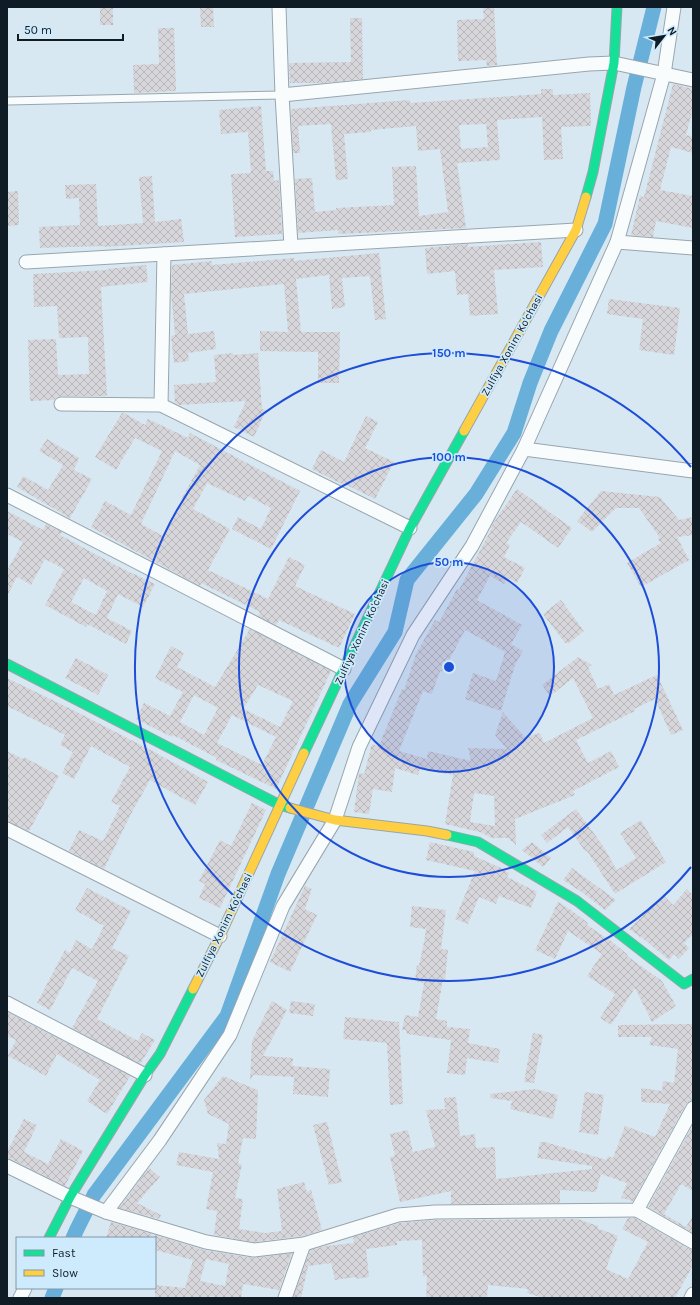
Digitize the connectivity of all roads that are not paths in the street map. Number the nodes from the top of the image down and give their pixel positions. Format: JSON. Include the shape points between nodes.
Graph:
{"nodes":[{"id":1,"x":279,"y":7,"type":"edge"},
{"id":2,"x":617,"y":7,"type":"edge"},
{"id":3,"x":674,"y":7,"type":"edge"},
{"id":4,"x":614,"y":63,"type":"junction"},
{"id":5,"x":664,"y":74,"type":"junction"},
{"id":6,"x":693,"y":80,"type":"edge"},
{"id":7,"x":282,"y":95,"type":"junction"},
{"id":8,"x":8,"y":101,"type":"dead end"},
{"id":9,"x":576,"y":230,"type":"junction"},
{"id":10,"x":617,"y":242,"type":"junction"},
{"id":11,"x":291,"y":246,"type":"junction"},
{"id":12,"x":693,"y":248,"type":"edge"},
{"id":13,"x":164,"y":254,"type":"junction"},
{"id":14,"x":26,"y":262,"type":"dead end"},
{"id":15,"x":61,"y":404,"type":"dead end"},
{"id":16,"x":162,"y":406,"type":"junction"},
{"id":17,"x":524,"y":448,"type":"junction"},
{"id":18,"x":693,"y":471,"type":"edge"},
{"id":19,"x":7,"y":495,"type":"edge"},
{"id":20,"x":410,"y":528,"type":"junction"},
{"id":21,"x":7,"y":664,"type":"edge"},
{"id":22,"x":344,"y":669,"type":"junction"},
{"id":23,"x":280,"y":805,"type":"junction"},
{"id":24,"x":330,"y":818,"type":"junction"},
{"id":25,"x":7,"y":829,"type":"edge"},
{"id":26,"x":220,"y":936,"type":"junction"},
{"id":27,"x":693,"y":979,"type":"edge"},
{"id":28,"x":7,"y":1003,"type":"edge"},
{"id":29,"x":145,"y":1075,"type":"junction"},
{"id":30,"x":693,"y":1108,"type":"edge"},
{"id":31,"x":7,"y":1166,"type":"edge"},
{"id":32,"x":73,"y":1198,"type":"junction"},
{"id":33,"x":102,"y":1210,"type":"junction"},
{"id":34,"x":637,"y":1210,"type":"junction"},
{"id":35,"x":51,"y":1237,"type":"edge"},
{"id":36,"x":693,"y":1242,"type":"edge"},
{"id":37,"x":304,"y":1244,"type":"junction"},
{"id":38,"x":24,"y":1289,"type":"edge"},
{"id":39,"x":693,"y":1294,"type":"edge"},
{"id":40,"x":20,"y":1298,"type":"edge"},
{"id":41,"x":285,"y":1298,"type":"edge"},
{"id":42,"x":691,"y":1298,"type":"edge"}],
"edges":[{"from":1,"to":7,"type":"street"},
{"from":2,"to":4,"type":"street","name":"Zulfiya Xonim Ko'chasi"},
{"from":3,"to":5,"type":"street"},
{"from":4,"to":5,"type":"street"},
{"from":4,"to":7,"type":"street"},
{"from":4,"to":9,"type":"street","name":"Zulfiya Xonim Ko'chasi","via":[[593,172]]},
{"from":5,"to":6,"type":"street"},
{"from":5,"to":10,"type":"street"},
{"from":7,"to":8,"type":"lane"},
{"from":7,"to":11,"type":"street"},
{"from":9,"to":11,"type":"street"},
{"from":9,"to":20,"type":"street","name":"Zulfiya Xonim Ko'chasi"},
{"from":10,"to":12,"type":"street"},
{"from":10,"to":17,"type":"street"},
{"from":11,"to":13,"type":"street"},
{"from":13,"to":14,"type":"street"},
{"from":13,"to":16,"type":"street"},
{"from":15,"to":16,"type":"street"},
{"from":16,"to":20,"type":"street"},
{"from":17,"to":18,"type":"street"},
{"from":17,"to":24,"type":"street","via":[[472,546],[413,634],[359,747]]},
{"from":19,"to":22,"type":"street"},
{"from":20,"to":22,"type":"street","name":"Zulfiya Xonim Ko'chasi"},
{"from":21,"to":23,"type":"street"},
{"from":22,"to":23,"type":"street","name":"Zulfiya Xonim Ko'chasi"},
{"from":23,"to":24,"type":"street"},
{"from":23,"to":26,"type":"street","name":"Zulfiya Xonim Ko'chasi"},
{"from":24,"to":27,"type":"street","via":[[427,831],[478,842],[577,901],[684,984]]},
{"from":24,"to":33,"type":"street","via":[[283,906],[230,1035],[160,1140]]},
{"from":25,"to":26,"type":"street"},
{"from":26,"to":29,"type":"street","name":"Zulfiya Xonim Ko'chasi","via":[[160,1054]]},
{"from":28,"to":29,"type":"street"},
{"from":29,"to":32,"type":"street","name":"Zulfiya Xonim Ko'chasi"},
{"from":30,"to":34,"type":"street"},
{"from":31,"to":32,"type":"street"},
{"from":32,"to":33,"type":"street"},
{"from":32,"to":35,"type":"street","name":"Zulfiya Xonim Ko'chasi"},
{"from":33,"to":37,"type":"street","via":[[206,1242],[254,1250]]},
{"from":34,"to":36,"type":"street"},
{"from":34,"to":37,"type":"street","via":[[435,1212],[398,1215]]},
{"from":37,"to":41,"type":"street"},
{"from":38,"to":40,"type":"street"},
{"from":39,"to":42,"type":"street"}]}
